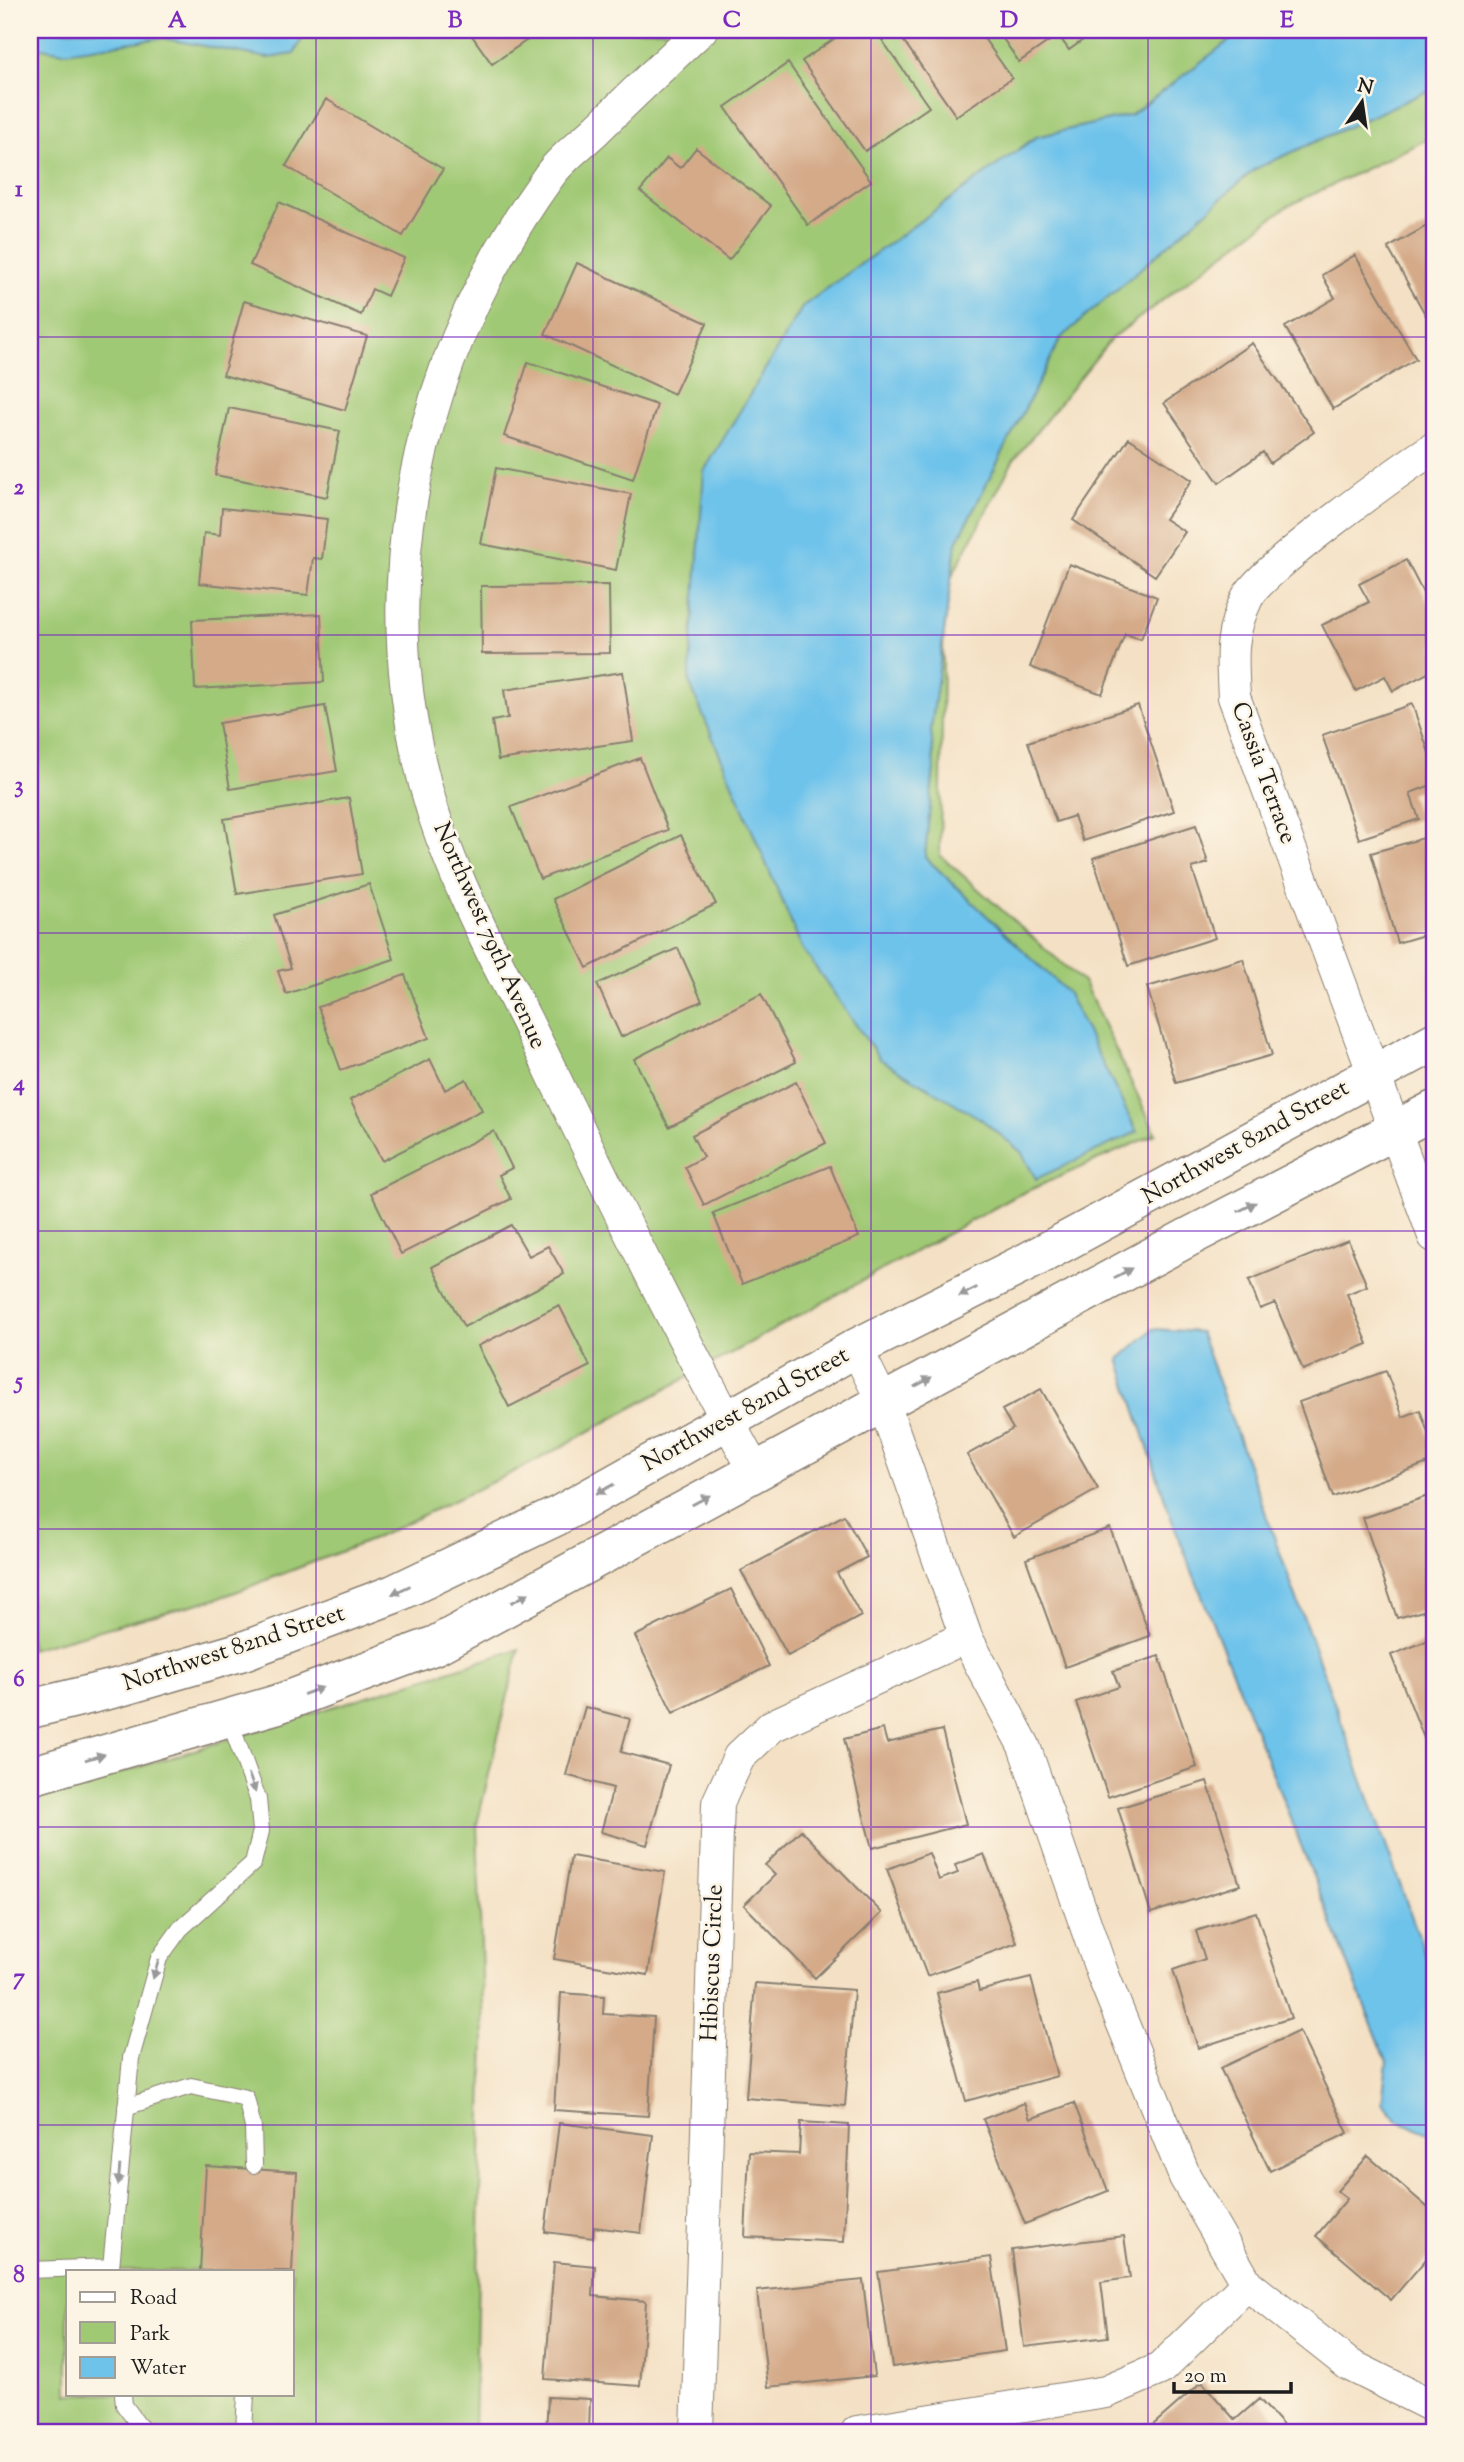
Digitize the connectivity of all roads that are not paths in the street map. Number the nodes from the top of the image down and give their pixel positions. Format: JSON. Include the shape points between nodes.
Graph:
{"nodes":[{"id":1,"x":701,"y":30,"type":"edge"},
{"id":2,"x":1431,"y":456,"type":"edge"},
{"id":3,"x":1434,"y":1042,"type":"edge"},
{"id":4,"x":1374,"y":1073,"type":"junction"},
{"id":5,"x":1434,"y":1110,"type":"edge"},
{"id":6,"x":1395,"y":1131,"type":"junction"},
{"id":7,"x":1434,"y":1236,"type":"edge"},
{"id":8,"x":856,"y":1348,"type":"junction"},
{"id":9,"x":884,"y":1404,"type":"junction"},
{"id":10,"x":726,"y":1419,"type":"junction"},
{"id":11,"x":755,"y":1471,"type":"junction"},
{"id":12,"x":966,"y":1637,"type":"junction"},
{"id":13,"x":30,"y":1709,"type":"edge"},
{"id":14,"x":229,"y":1719,"type":"junction"},
{"id":15,"x":30,"y":1776,"type":"edge"},
{"id":16,"x":126,"y":2107,"type":"junction"},
{"id":17,"x":254,"y":2165,"type":"dead end"},
{"id":18,"x":111,"y":2269,"type":"edge"},
{"id":19,"x":30,"y":2270,"type":"edge"},
{"id":20,"x":1247,"y":2284,"type":"junction"},
{"id":21,"x":123,"y":2396,"type":"edge"},
{"id":22,"x":246,"y":2396,"type":"edge"},
{"id":23,"x":1434,"y":2407,"type":"edge"},
{"id":24,"x":144,"y":2432,"type":"edge"},
{"id":25,"x":244,"y":2432,"type":"edge"},
{"id":26,"x":696,"y":2432,"type":"edge"},
{"id":27,"x":857,"y":2432,"type":"edge"}],
"edges":[{"from":1,"to":10,"type":"street","name":"Northwest 79th Avenue","via":[[552,172],[493,262],[452,348],[428,422],[406,530],[400,601],[410,705],[424,776],[462,886],[613,1200]]},
{"from":2,"to":4,"type":"street","name":"Cassia Terrace","via":[[1286,559],[1248,595],[1231,642],[1234,697]]},
{"from":3,"to":4,"type":"street","name":"Northwest 82nd Street"},
{"from":4,"to":6,"type":"street","name":"Cassia Terrace"},
{"from":4,"to":8,"type":"street","name":"Northwest 82nd Street","one_way":true,"via":[[1029,1261]]},
{"from":5,"to":6,"type":"street"},
{"from":6,"to":7,"type":"street","name":"Cassia Terrace"},
{"from":9,"to":6,"type":"street","one_way":true,"via":[[1187,1238]]},
{"from":8,"to":9,"type":"street"},
{"from":8,"to":10,"type":"street","name":"Northwest 82nd Street"},
{"from":9,"to":11,"type":"street"},
{"from":9,"to":12,"type":"street"},
{"from":10,"to":11,"type":"street","name":"Northwest 79th Avenue"},
{"from":10,"to":13,"type":"street","name":"Northwest 82nd Street","one_way":true,"via":[[557,1516],[394,1594],[243,1651]]},
{"from":14,"to":11,"type":"street","one_way":true,"via":[[436,1645]]},
{"from":12,"to":20,"type":"street","via":[[1024,1746],[1103,1975],[1185,2176]]},
{"from":12,"to":26,"type":"street","name":"Hibiscus Circle","via":[[772,1726],[739,1757],[718,1803]]},
{"from":15,"to":14,"type":"street","one_way":true},
{"from":14,"to":16,"type":"lane","one_way":true,"via":[[258,1799],[261,1831],[253,1863],[180,1928],[159,1958],[131,2058]]},
{"from":16,"to":17,"type":"lane","via":[[191,2086],[246,2098],[253,2127]]},
{"from":16,"to":18,"type":"lane","one_way":true},
{"from":18,"to":19,"type":"lane"},
{"from":20,"to":23,"type":"street","via":[[1348,2364]]},
{"from":20,"to":27,"type":"street","via":[[1160,2369],[1107,2392]]},
{"from":21,"to":24,"type":"lane","via":[[124,2405]]},
{"from":22,"to":25,"type":"lane"}]}
